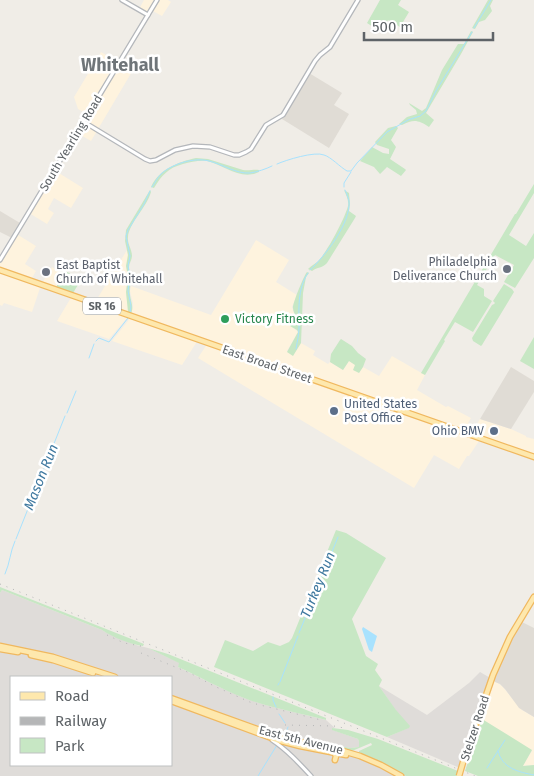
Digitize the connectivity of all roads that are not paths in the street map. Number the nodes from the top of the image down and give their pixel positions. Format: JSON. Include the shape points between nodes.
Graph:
{"nodes":[{"id":1,"x":122,"y":0,"type":"edge"},
{"id":2,"x":157,"y":0,"type":"edge"},
{"id":3,"x":358,"y":0,"type":"edge"},
{"id":4,"x":148,"y":15,"type":"junction"},
{"id":5,"x":84,"y":122,"type":"junction"},
{"id":6,"x":0,"y":260,"type":"edge"},
{"id":7,"x":0,"y":270,"type":"edge"},
{"id":8,"x":534,"y":457,"type":"edge"},
{"id":9,"x":534,"y":598,"type":"edge"},
{"id":10,"x":0,"y":647,"type":"edge"},
{"id":11,"x":103,"y":676,"type":"edge"},
{"id":12,"x":112,"y":676,"type":"edge"},
{"id":13,"x":172,"y":700,"type":"edge"},
{"id":14,"x":172,"y":700,"type":"edge"},
{"id":15,"x":268,"y":737,"type":"junction"},
{"id":16,"x":292,"y":746,"type":"junction"},
{"id":17,"x":334,"y":752,"type":"junction"},
{"id":18,"x":296,"y":760,"type":"junction"},
{"id":19,"x":335,"y":760,"type":"dead end"},
{"id":20,"x":383,"y":766,"type":"junction"},
{"id":21,"x":311,"y":776,"type":"edge"},
{"id":22,"x":395,"y":776,"type":"edge"},
{"id":23,"x":400,"y":776,"type":"edge"},
{"id":24,"x":405,"y":776,"type":"edge"},
{"id":25,"x":460,"y":776,"type":"edge"}],
"edges":[{"from":1,"to":4,"type":"street"},
{"from":2,"to":4,"type":"street","name":"South Yearling Road"},
{"from":3,"to":5,"type":"street","via":[[332,44],[317,58],[280,117],[264,128],[244,154],[231,155],[210,147],[193,146],[174,150],[153,161]]},
{"from":4,"to":5,"type":"street","name":"South Yearling Road"},
{"from":5,"to":6,"type":"street","name":"South Yearling Road"},
{"from":7,"to":8,"type":"main road","name":"East Broad Street","number":"SR 16"},
{"from":9,"to":25,"type":"main road","name":"Stelzer Road","bridge":true,"via":[[510,637],[495,672]]},
{"from":10,"to":11,"type":"main road"},
{"from":10,"to":12,"type":"main road","via":[[53,657]]},
{"from":13,"to":15,"type":"main road","name":"East 5th Avenue"},
{"from":14,"to":16,"type":"main road","name":"East 5th Avenue","via":[[269,734]]},
{"from":15,"to":16,"type":"main road","name":"East 5th Avenue"},
{"from":15,"to":18,"type":"street"},
{"from":16,"to":17,"type":"main road","name":"East 5th Avenue"},
{"from":16,"to":18,"type":"street"},
{"from":16,"to":20,"type":"main road","name":"East 5th Avenue","via":[[343,751]]},
{"from":17,"to":19,"type":"main road"},
{"from":17,"to":22,"type":"main road","name":"East 5th Avenue","via":[[364,760]]},
{"from":18,"to":21,"type":"street"},
{"from":20,"to":23,"type":"main road","name":"East 5th Avenue"},
{"from":20,"to":24,"type":"main road"}]}
